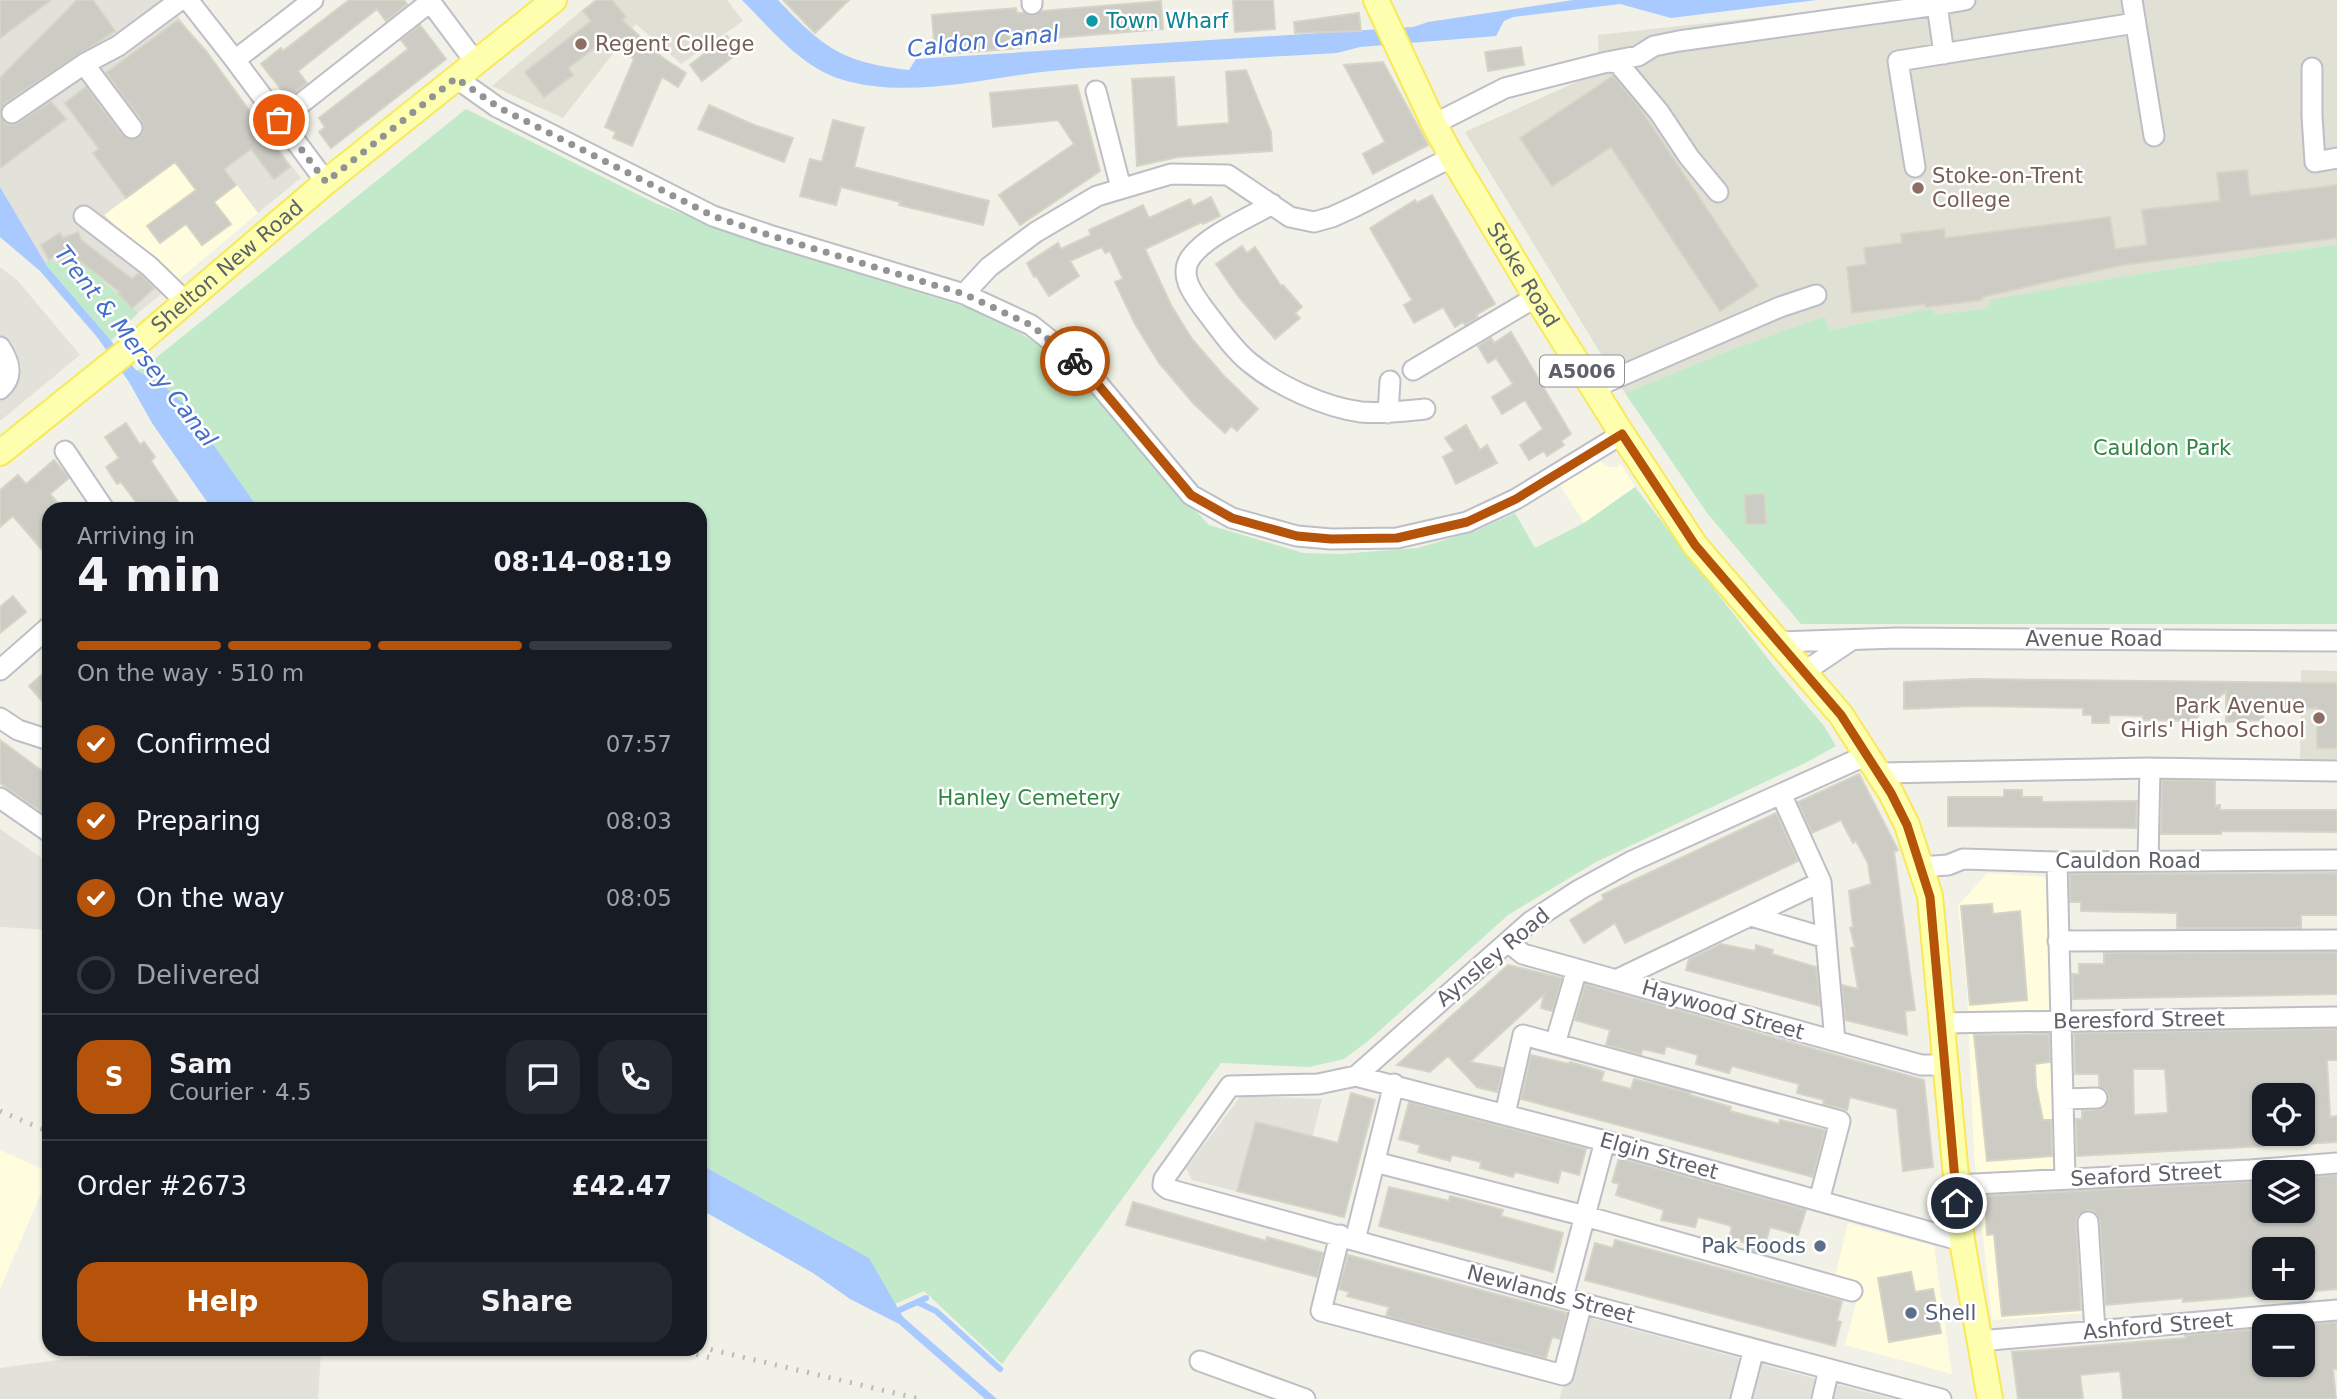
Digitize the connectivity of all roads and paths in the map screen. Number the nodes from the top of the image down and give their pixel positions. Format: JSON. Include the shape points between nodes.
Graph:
{"nodes":[{"id":1,"x":180,"y":0,"type":"edge"},
{"id":2,"x":188,"y":0,"type":"edge"},
{"id":3,"x":313,"y":0,"type":"edge"},
{"id":4,"x":554,"y":0,"type":"edge"},
{"id":5,"x":1376,"y":0,"type":"edge"},
{"id":6,"x":1965,"y":0,"type":"edge"},
{"id":7,"x":2132,"y":0,"type":"edge"},
{"id":8,"x":430,"y":1,"type":"edge"},
{"id":9,"x":1937,"y":5,"type":"junction"},
{"id":10,"x":2135,"y":23,"type":"junction"},
{"id":11,"x":1944,"y":54,"type":"junction"},
{"id":12,"x":235,"y":60,"type":"junction"},
{"id":13,"x":1607,"y":62,"type":"junction"},
{"id":14,"x":476,"y":63,"type":"junction"},
{"id":15,"x":84,"y":64,"type":"junction"},
{"id":16,"x":2312,"y":68,"type":"dead end"},
{"id":17,"x":456,"y":78,"type":"junction"},
{"id":18,"x":1096,"y":91,"type":"dead end"},
{"id":19,"x":12,"y":113,"type":"dead end"},
{"id":20,"x":279,"y":120,"type":"junction"},
{"id":21,"x":1434,"y":124,"type":"junction"},
{"id":22,"x":132,"y":128,"type":"dead end"},
{"id":23,"x":2154,"y":136,"type":"dead end"},
{"id":24,"x":1452,"y":157,"type":"junction"},
{"id":25,"x":2337,"y":158,"type":"edge"},
{"id":26,"x":1915,"y":167,"type":"dead end"},
{"id":27,"x":326,"y":182,"type":"junction"},
{"id":28,"x":1121,"y":188,"type":"junction"},
{"id":29,"x":1718,"y":192,"type":"dead end"},
{"id":30,"x":1272,"y":204,"type":"junction"},
{"id":31,"x":84,"y":216,"type":"dead end"},
{"id":32,"x":964,"y":294,"type":"junction"},
{"id":33,"x":1816,"y":295,"type":"dead end"},
{"id":34,"x":1536,"y":297,"type":"junction"},
{"id":35,"x":186,"y":302,"type":"junction"},
{"id":36,"x":0,"y":347,"type":"edge"},
{"id":37,"x":1413,"y":370,"type":"dead end"},
{"id":38,"x":1390,"y":381,"type":"dead end"},
{"id":39,"x":1593,"y":388,"type":"junction"},
{"id":40,"x":0,"y":389,"type":"edge"},
{"id":41,"x":1425,"y":410,"type":"dead end"},
{"id":42,"x":1388,"y":413,"type":"junction"},
{"id":43,"x":1622,"y":434,"type":"junction"},
{"id":44,"x":65,"y":452,"type":"dead end"},
{"id":45,"x":0,"y":453,"type":"edge"},
{"id":46,"x":99,"y":502,"type":"edge"},
{"id":47,"x":42,"y":633,"type":"edge"},
{"id":48,"x":1851,"y":641,"type":"junction"},
{"id":49,"x":2337,"y":641,"type":"edge"},
{"id":50,"x":1779,"y":642,"type":"junction"},
{"id":51,"x":0,"y":670,"type":"edge"},
{"id":52,"x":1804,"y":672,"type":"junction"},
{"id":53,"x":0,"y":719,"type":"edge"},
{"id":54,"x":42,"y":738,"type":"edge"},
{"id":55,"x":1873,"y":764,"type":"junction"},
{"id":56,"x":2150,"y":768,"type":"junction"},
{"id":57,"x":2337,"y":771,"type":"edge"},
{"id":58,"x":1781,"y":794,"type":"junction"},
{"id":59,"x":0,"y":798,"type":"edge"},
{"id":60,"x":42,"y":827,"type":"edge"},
{"id":61,"x":2337,"y":860,"type":"edge"},
{"id":62,"x":2148,"y":861,"type":"junction"},
{"id":63,"x":2056,"y":862,"type":"junction"},
{"id":64,"x":1920,"y":867,"type":"junction"},
{"id":65,"x":1821,"y":882,"type":"junction"},
{"id":66,"x":1751,"y":916,"type":"junction"},
{"id":67,"x":1826,"y":938,"type":"junction"},
{"id":68,"x":2337,"y":940,"type":"edge"},
{"id":69,"x":2058,"y":941,"type":"junction"},
{"id":70,"x":1508,"y":942,"type":"junction"},
{"id":71,"x":1577,"y":969,"type":"junction"},
{"id":72,"x":1616,"y":980,"type":"junction"},
{"id":73,"x":2337,"y":1017,"type":"edge"},
{"id":74,"x":2060,"y":1021,"type":"junction"},
{"id":75,"x":1942,"y":1023,"type":"junction"},
{"id":76,"x":1835,"y":1041,"type":"junction"},
{"id":77,"x":1555,"y":1044,"type":"junction"},
{"id":78,"x":1944,"y":1065,"type":"junction"},
{"id":79,"x":1356,"y":1076,"type":"junction"},
{"id":80,"x":1394,"y":1084,"type":"junction"},
{"id":81,"x":2097,"y":1098,"type":"dead end"},
{"id":82,"x":2063,"y":1099,"type":"junction"},
{"id":83,"x":1505,"y":1114,"type":"junction"},
{"id":84,"x":1605,"y":1141,"type":"junction"},
{"id":85,"x":1375,"y":1162,"type":"junction"},
{"id":86,"x":2337,"y":1163,"type":"edge"},
{"id":87,"x":2065,"y":1179,"type":"junction"},
{"id":88,"x":1163,"y":1185,"type":"joint"},
{"id":89,"x":1955,"y":1185,"type":"junction"},
{"id":90,"x":1823,"y":1207,"type":"junction"},
{"id":91,"x":1585,"y":1216,"type":"junction"},
{"id":92,"x":2088,"y":1222,"type":"dead end"},
{"id":93,"x":1348,"y":1238,"type":"junction"},
{"id":94,"x":1962,"y":1241,"type":"junction"},
{"id":95,"x":1852,"y":1291,"type":"dead end"},
{"id":96,"x":1572,"y":1301,"type":"junction"},
{"id":97,"x":2337,"y":1310,"type":"edge"},
{"id":98,"x":2095,"y":1331,"type":"junction"},
{"id":99,"x":1979,"y":1341,"type":"junction"},
{"id":100,"x":1754,"y":1349,"type":"junction"},
{"id":101,"x":1200,"y":1361,"type":"dead end"},
{"id":102,"x":1829,"y":1369,"type":"junction"},
{"id":103,"x":1305,"y":1399,"type":"edge"},
{"id":104,"x":1741,"y":1399,"type":"edge"},
{"id":105,"x":1822,"y":1399,"type":"edge"},
{"id":106,"x":1941,"y":1399,"type":"edge"},
{"id":107,"x":1990,"y":1399,"type":"edge"}],
"edges":[{"from":1,"to":15,"type":"street","via":[[118,46]]},
{"from":2,"to":12,"type":"street"},
{"from":3,"to":12,"type":"street"},
{"from":4,"to":14,"type":"main road","name":"Shelton New Road"},
{"from":5,"to":21,"type":"main road","name":"Stoke Road","number":"A5006"},
{"from":6,"to":9,"type":"street"},
{"from":7,"to":10,"type":"street"},
{"from":8,"to":14,"type":"street"},
{"from":8,"to":20,"type":"street"},
{"from":9,"to":11,"type":"street"},
{"from":9,"to":13,"type":"street","via":[[1679,41],[1654,46],[1638,57]]},
{"from":10,"to":11,"type":"street"},
{"from":10,"to":23,"type":"street"},
{"from":11,"to":26,"type":"street","via":[[1898,61]]},
{"from":12,"to":20,"type":"street"},
{"from":13,"to":21,"type":"street","via":[[1505,88]]},
{"from":13,"to":29,"type":"street","via":[[1618,63],[1626,71]]},
{"from":14,"to":17,"type":"main road","name":"Shelton New Road"},
{"from":15,"to":19,"type":"street"},
{"from":15,"to":22,"type":"street"},
{"from":16,"to":25,"type":"street","via":[[2315,162]]},
{"from":17,"to":27,"type":"main road","name":"Shelton New Road"},
{"from":17,"to":32,"type":"street","via":[[498,107],[713,216]]},
{"from":18,"to":28,"type":"street"},
{"from":20,"to":27,"type":"street"},
{"from":21,"to":24,"type":"main road","name":"Stoke Road","number":"A5006"},
{"from":24,"to":30,"type":"street","via":[[1314,222],[1290,217]]},
{"from":24,"to":34,"type":"main road","name":"Stoke Road","number":"A5006"},
{"from":27,"to":35,"type":"main road","name":"Shelton New Road"},
{"from":28,"to":30,"type":"street","via":[[1171,174],[1228,175]]},
{"from":28,"to":32,"type":"street","via":[[1097,196],[1036,232],[989,267]]},
{"from":30,"to":42,"type":"street","via":[[1212,239],[1191,257],[1185,270],[1188,287],[1226,338],[1276,381],[1316,400],[1360,412]]},
{"from":31,"to":35,"type":"street"},
{"from":32,"to":43,"type":"street","via":[[1031,325],[1084,368],[1191,495],[1232,518],[1297,536],[1397,538],[1467,522],[1516,499]]},
{"from":33,"to":39,"type":"street"},
{"from":34,"to":37,"type":"street"},
{"from":34,"to":39,"type":"main road","name":"Stoke Road","number":"A5006"},
{"from":35,"to":45,"type":"main road","name":"Shelton New Road"},
{"from":36,"to":40,"type":"street","via":[[9,360],[9,376]]},
{"from":38,"to":42,"type":"street"},
{"from":39,"to":43,"type":"main road","name":"Stoke Road","number":"A5006"},
{"from":41,"to":42,"type":"street"},
{"from":43,"to":50,"type":"main road","name":"Stoke Road","number":"A5006","via":[[1695,545]]},
{"from":44,"to":46,"type":"street"},
{"from":47,"to":51,"type":"street"},
{"from":48,"to":49,"type":"street","name":"Avenue Road"},
{"from":48,"to":50,"type":"street","name":"Avenue Road"},
{"from":48,"to":52,"type":"street","name":"Avenue Road"},
{"from":50,"to":52,"type":"main road","name":"Stoke Road","number":"A5006"},
{"from":52,"to":55,"type":"main road","name":"Stoke Road","number":"A5006","via":[[1841,715]]},
{"from":53,"to":54,"type":"street"},
{"from":55,"to":56,"type":"street"},
{"from":55,"to":58,"type":"street","name":"Aynsley Road"},
{"from":55,"to":64,"type":"main road","name":"Stoke Road","number":"A5006","via":[[1907,825]]},
{"from":56,"to":57,"type":"street"},
{"from":56,"to":62,"type":"street"},
{"from":58,"to":65,"type":"street"},
{"from":58,"to":70,"type":"street","name":"Aynsley Road","via":[[1630,862],[1530,922]]},
{"from":59,"to":60,"type":"street"},
{"from":61,"to":62,"type":"street","name":"Cauldon Road"},
{"from":62,"to":63,"type":"street","name":"Cauldon Road"},
{"from":63,"to":64,"type":"street","name":"Cauldon Road","via":[[1963,859]]},
{"from":63,"to":69,"type":"street"},
{"from":64,"to":75,"type":"main road","name":"Stoke Road","number":"A5006","via":[[1930,897]]},
{"from":65,"to":66,"type":"street"},
{"from":65,"to":67,"type":"street"},
{"from":66,"to":67,"type":"street"},
{"from":66,"to":72,"type":"street"},
{"from":67,"to":76,"type":"street"},
{"from":68,"to":69,"type":"street"},
{"from":69,"to":74,"type":"street"},
{"from":70,"to":71,"type":"street","name":"Haywood Street","via":[[1523,954]]},
{"from":70,"to":79,"type":"street","name":"Aynsley Road"},
{"from":71,"to":72,"type":"street","name":"Haywood Street"},
{"from":71,"to":77,"type":"street"},
{"from":72,"to":76,"type":"street","name":"Haywood Street"},
{"from":73,"to":74,"type":"street","name":"Beresford Street"},
{"from":74,"to":75,"type":"street","name":"Beresford Street"},
{"from":74,"to":82,"type":"street"},
{"from":75,"to":78,"type":"main road","name":"Stoke Road","number":"A5006"},
{"from":76,"to":78,"type":"street","name":"Haywood Street","via":[[1922,1065]]},
{"from":77,"to":83,"type":"street","via":[[1523,1035]]},
{"from":77,"to":90,"type":"street","via":[[1840,1121]]},
{"from":78,"to":89,"type":"main road","name":"Stoke Road","number":"A5006"},
{"from":79,"to":80,"type":"street","name":"Elgin Street"},
{"from":79,"to":88,"type":"street","name":"Aynsley Road","via":[[1318,1084],[1230,1086]]},
{"from":80,"to":83,"type":"street","name":"Elgin Street"},
{"from":80,"to":85,"type":"street"},
{"from":81,"to":82,"type":"street"},
{"from":82,"to":87,"type":"street"},
{"from":83,"to":84,"type":"street","name":"Elgin Street"},
{"from":84,"to":90,"type":"street","name":"Elgin Street"},
{"from":84,"to":91,"type":"street"},
{"from":85,"to":91,"type":"street"},
{"from":85,"to":93,"type":"street"},
{"from":86,"to":87,"type":"street","name":"Seaford Street"},
{"from":87,"to":89,"type":"street","name":"Seaford Street"},
{"from":88,"to":93,"type":"street","name":"Newlands Street"},
{"from":89,"to":94,"type":"main road","name":"Stoke Road","number":"A5006"},
{"from":90,"to":94,"type":"street","name":"Elgin Street"},
{"from":91,"to":95,"type":"street"},
{"from":91,"to":96,"type":"street"},
{"from":92,"to":98,"type":"street"},
{"from":93,"to":96,"type":"street","name":"Newlands Street"},
{"from":93,"to":96,"type":"street","via":[[1321,1311],[1563,1375]]},
{"from":94,"to":99,"type":"main road","name":"Stoke Road","number":"A5006"},
{"from":96,"to":100,"type":"street","name":"Newlands Street"},
{"from":97,"to":98,"type":"street","name":"Ashford Street"},
{"from":98,"to":99,"type":"street","name":"Ashford Street"},
{"from":99,"to":107,"type":"main road","name":"Stoke Road","number":"A5006"},
{"from":100,"to":102,"type":"street","name":"Newlands Street"},
{"from":100,"to":104,"type":"street"},
{"from":101,"to":103,"type":"street"},
{"from":102,"to":105,"type":"street"},
{"from":102,"to":106,"type":"street","name":"Newlands Street"}]}
